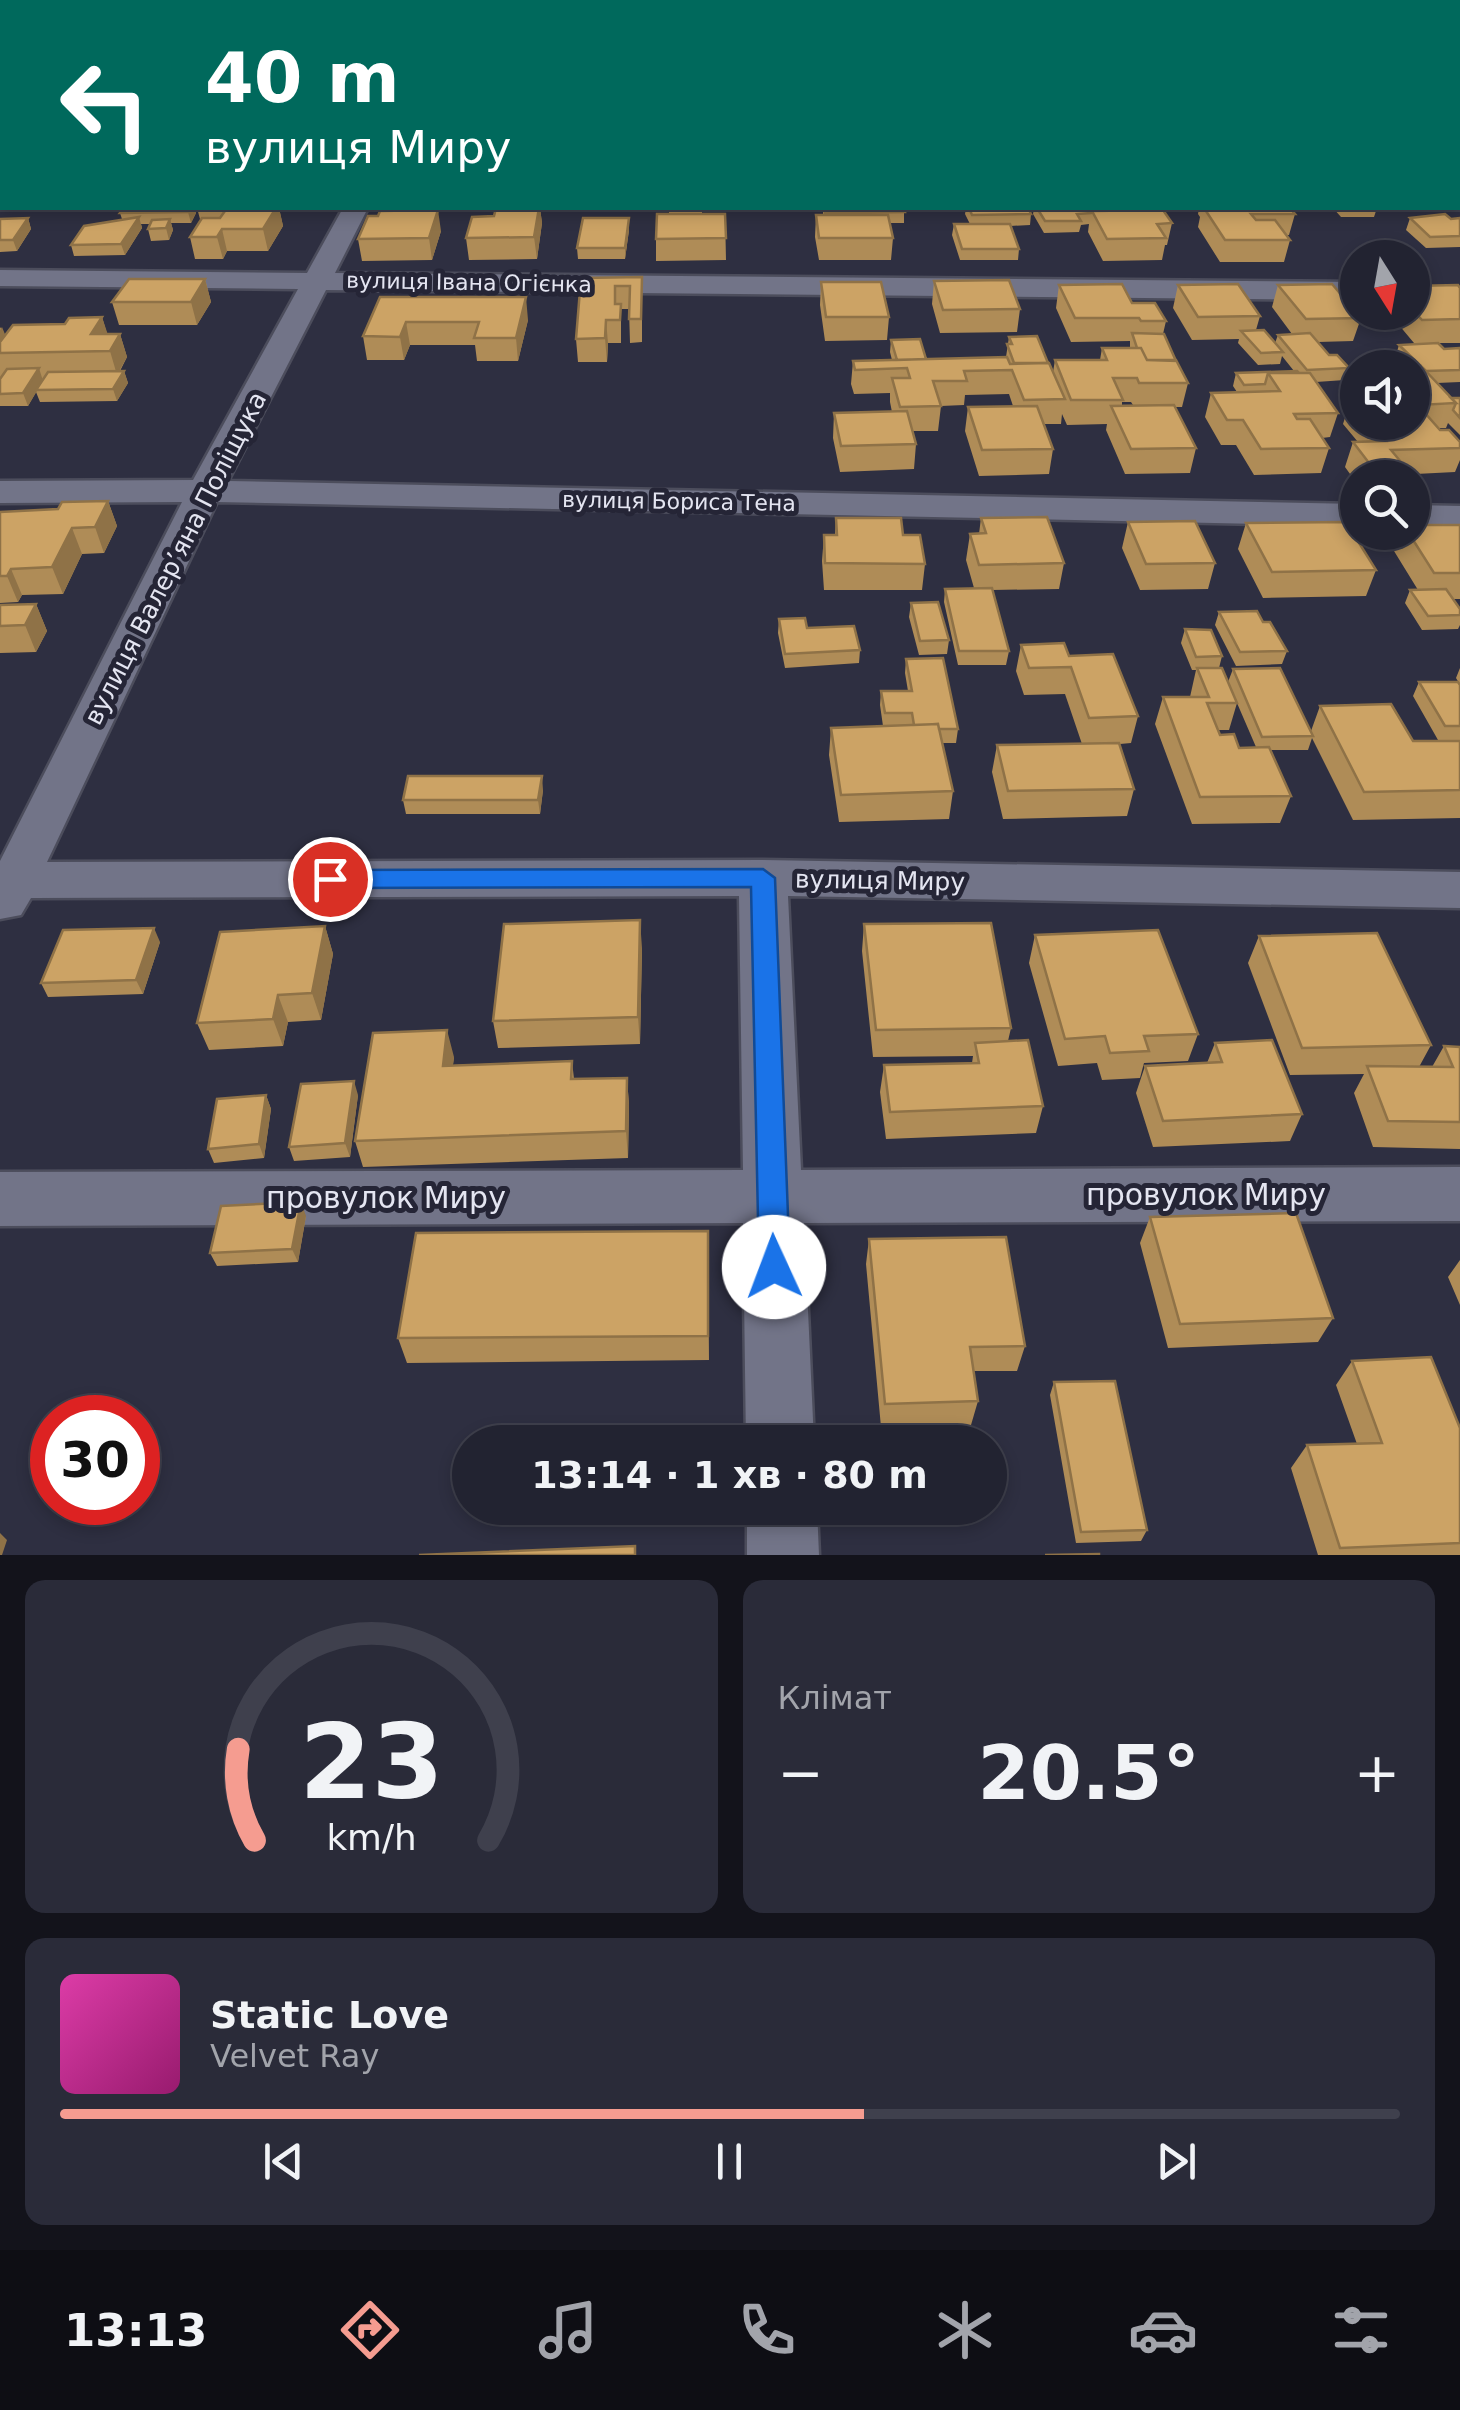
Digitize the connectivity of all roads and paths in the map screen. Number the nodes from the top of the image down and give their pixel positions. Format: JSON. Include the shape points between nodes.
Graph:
{"nodes":[{"id":1,"x":354,"y":210,"type":"edge"},
{"id":2,"x":0,"y":278,"type":"edge"},
{"id":3,"x":318,"y":280,"type":"junction"},
{"id":4,"x":1340,"y":291,"type":"edge"},
{"id":5,"x":204,"y":491,"type":"junction"},
{"id":6,"x":0,"y":492,"type":"edge"},
{"id":7,"x":1340,"y":515,"type":"edge"},
{"id":8,"x":1430,"y":516,"type":"edge"},
{"id":9,"x":1460,"y":517,"type":"edge"},
{"id":10,"x":763,"y":878,"type":"junction"},
{"id":11,"x":5,"y":890,"type":"edge"},
{"id":12,"x":1460,"y":890,"type":"edge"},
{"id":13,"x":1460,"y":1194,"type":"edge"},
{"id":14,"x":772,"y":1196,"type":"junction"},
{"id":15,"x":0,"y":1199,"type":"edge"},
{"id":16,"x":779,"y":1425,"type":"edge"},
{"id":17,"x":782,"y":1525,"type":"edge"},
{"id":18,"x":783,"y":1555,"type":"edge"}],
"edges":[{"from":1,"to":3,"type":"street","name":"вулиця Валерʼяна Поліщука"},
{"from":2,"to":3,"type":"street","name":"вулиця Івана Огієнка"},
{"from":3,"to":4,"type":"street","name":"вулиця Івана Огієнка"},
{"from":3,"to":5,"type":"street","name":"вулиця Валерʼяна Поліщука"},
{"from":5,"to":6,"type":"street","name":"вулиця Бориса Тена"},
{"from":5,"to":7,"type":"street","name":"вулиця Бориса Тена"},
{"from":5,"to":11,"type":"street","name":"вулиця Валерʼяна Поліщука"},
{"from":8,"to":9,"type":"street"},
{"from":10,"to":11,"type":"street","name":"вулиця Миру"},
{"from":10,"to":12,"type":"street","name":"вулиця Миру"},
{"from":10,"to":14,"type":"street"},
{"from":13,"to":14,"type":"street","name":"провулок Миру"},
{"from":14,"to":15,"type":"street","name":"провулок Миру"},
{"from":14,"to":16,"type":"street"},
{"from":17,"to":18,"type":"street"}]}
